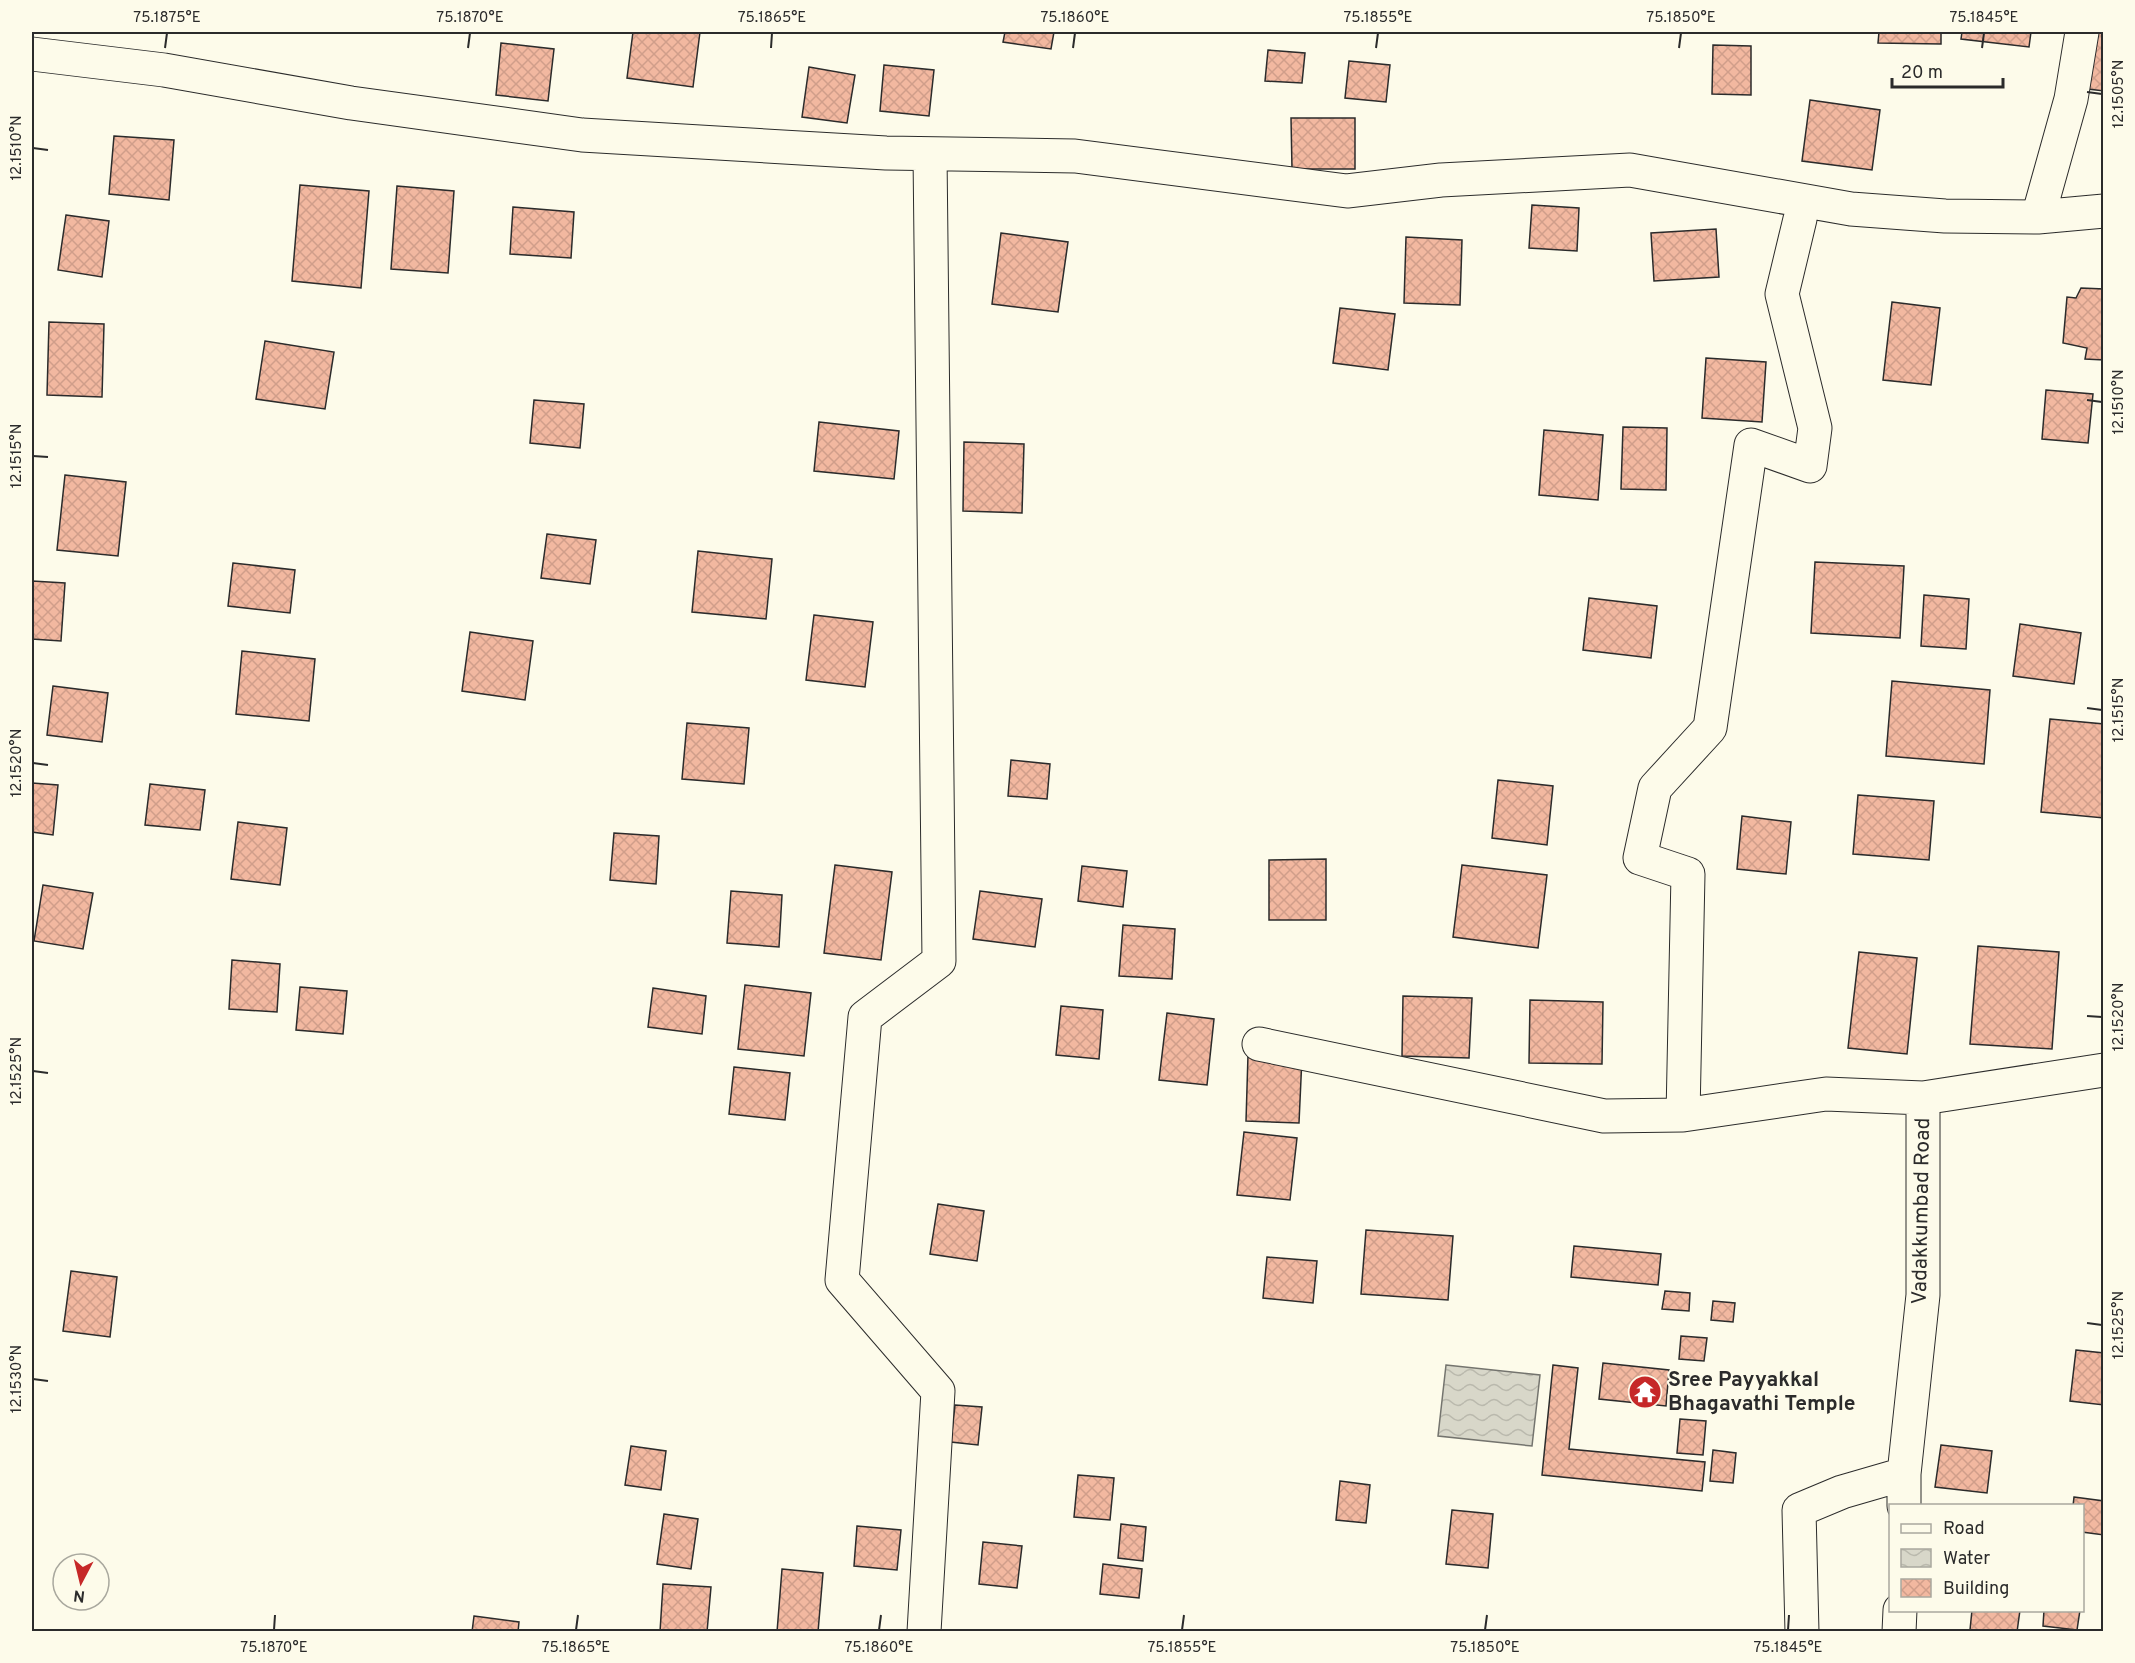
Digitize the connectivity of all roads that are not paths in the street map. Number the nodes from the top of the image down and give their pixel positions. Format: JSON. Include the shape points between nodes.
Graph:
{"nodes":[{"id":1,"x":2082,"y":32,"type":"edge"},
{"id":2,"x":32,"y":54,"type":"edge"},
{"id":3,"x":930,"y":154,"type":"junction"},
{"id":4,"x":2103,"y":211,"type":"edge"},
{"id":5,"x":2038,"y":217,"type":"junction"},
{"id":6,"x":1800,"y":219,"type":"dead end"},
{"id":7,"x":1259,"y":1044,"type":"dead end"},
{"id":8,"x":2103,"y":1070,"type":"edge"},
{"id":9,"x":1923,"y":1098,"type":"junction"},
{"id":10,"x":1683,"y":1116,"type":"junction"},
{"id":11,"x":1904,"y":1490,"type":"edge"},
{"id":12,"x":1900,"y":1612,"type":"edge"},
{"id":13,"x":924,"y":1632,"type":"edge"},
{"id":14,"x":1802,"y":1632,"type":"edge"},
{"id":15,"x":1899,"y":1632,"type":"edge"}],
"edges":[{"from":1,"to":5,"type":"street","via":[[2071,99]]},
{"from":2,"to":3,"type":"street","via":[[164,70],[351,103],[582,135]]},
{"from":3,"to":5,"type":"street","via":[[1075,156],[1347,191],[1441,180],[1630,170],[1851,209]]},
{"from":3,"to":13,"type":"street","via":[[939,961],[865,1017],[842,1280],[938,1391]]},
{"from":4,"to":5,"type":"street"},
{"from":6,"to":10,"type":"street","via":[[1782,294],[1815,428],[1810,466],[1751,445],[1710,728],[1655,788],[1640,858],[1688,874]]},
{"from":7,"to":10,"type":"street","via":[[1604,1116]]},
{"from":8,"to":9,"type":"street","name":"Vadakkumbad Road"},
{"from":9,"to":10,"type":"street","via":[[1826,1094]]},
{"from":9,"to":11,"type":"street","name":"Vadakkumbad Road","via":[[1923,1294]]},
{"from":11,"to":14,"type":"street","via":[[1842,1492],[1799,1510]]},
{"from":12,"to":15,"type":"street"}]}
